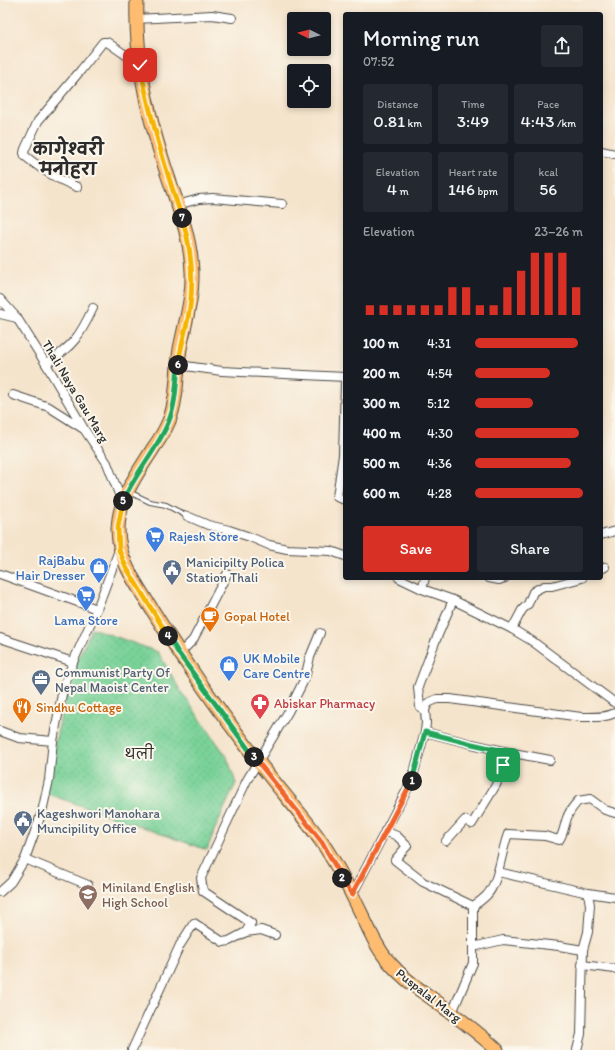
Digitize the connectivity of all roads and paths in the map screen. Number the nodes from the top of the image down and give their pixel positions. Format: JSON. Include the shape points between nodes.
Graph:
{"nodes":[{"id":1,"x":137,"y":0,"type":"edge"},
{"id":2,"x":232,"y":18,"type":"dead end"},
{"id":3,"x":136,"y":19,"type":"junction"},
{"id":4,"x":140,"y":65,"type":"junction"},
{"id":5,"x":603,"y":151,"type":"edge"},
{"id":6,"x":615,"y":154,"type":"edge"},
{"id":7,"x":77,"y":187,"type":"dead end"},
{"id":8,"x":282,"y":204,"type":"dead end"},
{"id":9,"x":177,"y":205,"type":"junction"},
{"id":10,"x":0,"y":299,"type":"edge"},
{"id":11,"x":93,"y":308,"type":"dead end"},
{"id":12,"x":0,"y":314,"type":"edge"},
{"id":13,"x":17,"y":318,"type":"junction"},
{"id":14,"x":46,"y":364,"type":"junction"},
{"id":15,"x":178,"y":365,"type":"junction"},
{"id":16,"x":343,"y":377,"type":"edge"},
{"id":17,"x":13,"y":394,"type":"dead end"},
{"id":18,"x":84,"y":429,"type":"junction"},
{"id":19,"x":343,"y":461,"type":"edge"},
{"id":20,"x":125,"y":497,"type":"junction"},
{"id":21,"x":343,"y":499,"type":"edge"},
{"id":22,"x":187,"y":516,"type":"joint"},
{"id":23,"x":615,"y":531,"type":"edge"},
{"id":24,"x":603,"y":534,"type":"edge"},
{"id":25,"x":119,"y":550,"type":"junction"},
{"id":26,"x":343,"y":555,"type":"edge"},
{"id":27,"x":0,"y":574,"type":"edge"},
{"id":28,"x":227,"y":574,"type":"dead end"},
{"id":29,"x":403,"y":580,"type":"edge"},
{"id":30,"x":424,"y":580,"type":"edge"},
{"id":31,"x":574,"y":580,"type":"edge"},
{"id":32,"x":422,"y":589,"type":"junction"},
{"id":33,"x":453,"y":600,"type":"junction"},
{"id":34,"x":97,"y":609,"type":"junction"},
{"id":35,"x":512,"y":629,"type":"junction"},
{"id":36,"x":320,"y":633,"type":"dead end"},
{"id":37,"x":0,"y":638,"type":"edge"},
{"id":38,"x":179,"y":654,"type":"junction"},
{"id":39,"x":73,"y":662,"type":"junction"},
{"id":40,"x":615,"y":703,"type":"edge"},
{"id":41,"x":425,"y":710,"type":"junction"},
{"id":42,"x":615,"y":713,"type":"edge"},
{"id":43,"x":0,"y":731,"type":"edge"},
{"id":44,"x":425,"y":732,"type":"junction"},
{"id":45,"x":53,"y":741,"type":"junction"},
{"id":46,"x":508,"y":752,"type":"junction"},
{"id":47,"x":550,"y":760,"type":"dead end"},
{"id":48,"x":258,"y":762,"type":"junction"},
{"id":49,"x":615,"y":813,"type":"edge"},
{"id":50,"x":385,"y":831,"type":"junction"},
{"id":51,"x":446,"y":841,"type":"dead end"},
{"id":52,"x":25,"y":859,"type":"junction"},
{"id":53,"x":498,"y":872,"type":"junction"},
{"id":54,"x":88,"y":885,"type":"dead end"},
{"id":55,"x":0,"y":892,"type":"edge"},
{"id":56,"x":588,"y":893,"type":"junction"},
{"id":57,"x":352,"y":895,"type":"junction"},
{"id":58,"x":615,"y":897,"type":"edge"},
{"id":59,"x":473,"y":906,"type":"junction"},
{"id":60,"x":246,"y":932,"type":"junction"},
{"id":61,"x":275,"y":935,"type":"dead end"},
{"id":62,"x":477,"y":946,"type":"dead end"},
{"id":63,"x":583,"y":950,"type":"junction"},
{"id":64,"x":582,"y":966,"type":"junction"},
{"id":65,"x":615,"y":969,"type":"edge"},
{"id":66,"x":452,"y":1013,"type":"junction"},
{"id":67,"x":132,"y":1050,"type":"edge"},
{"id":68,"x":497,"y":1050,"type":"edge"},
{"id":69,"x":577,"y":1050,"type":"edge"}],
"edges":[{"from":1,"to":3,"type":"main road","name":"Puspalal Marg"},
{"from":2,"to":3,"type":"street","via":[[212,15]]},
{"from":3,"to":4,"type":"main road","name":"Puspalal Marg"},
{"from":4,"to":7,"type":"street","via":[[107,42],[103,42],[38,121],[25,149],[25,156],[44,171]]},
{"from":4,"to":9,"type":"main road","name":"Puspalal Marg","via":[[146,99]]},
{"from":5,"to":6,"type":"street"},
{"from":8,"to":9,"type":"street","via":[[213,198]]},
{"from":9,"to":15,"type":"main road","name":"Puspalal Marg","via":[[190,249],[192,270],[190,308]]},
{"from":10,"to":13,"type":"street","name":"Thali Naya Gau Marg"},
{"from":11,"to":14,"type":"street","via":[[75,341],[62,354]]},
{"from":12,"to":13,"type":"street"},
{"from":13,"to":14,"type":"street","name":"Thali Naya Gau Marg"},
{"from":14,"to":18,"type":"street","name":"Thali Naya Gau Marg"},
{"from":15,"to":16,"type":"street","via":[[222,371]]},
{"from":15,"to":20,"type":"main road","name":"Puspalal Marg","via":[[176,392],[169,422]]},
{"from":17,"to":18,"type":"street","via":[[49,407]]},
{"from":18,"to":20,"type":"street","name":"Thali Naya Gau Marg","via":[[107,463]]},
{"from":19,"to":21,"type":"street","via":[[337,497]]},
{"from":20,"to":22,"type":"lane","via":[[166,505]]},
{"from":20,"to":25,"type":"main road","name":"Puspalal Marg","via":[[118,527]]},
{"from":22,"to":26,"type":"street","via":[[269,545],[287,549],[332,551]]},
{"from":23,"to":24,"type":"street"},
{"from":25,"to":34,"type":"street"},
{"from":25,"to":38,"type":"main road","name":"Puspalal Marg","via":[[126,567]]},
{"from":27,"to":34,"type":"street"},
{"from":28,"to":38,"type":"street","via":[[193,640]]},
{"from":29,"to":32,"type":"street"},
{"from":30,"to":32,"type":"street"},
{"from":31,"to":35,"type":"street","via":[[544,586],[533,592]]},
{"from":32,"to":33,"type":"street"},
{"from":33,"to":35,"type":"street"},
{"from":33,"to":41,"type":"street","via":[[418,687],[420,707]]},
{"from":34,"to":39,"type":"street"},
{"from":35,"to":40,"type":"street"},
{"from":36,"to":48,"type":"street","via":[[305,678]]},
{"from":37,"to":39,"type":"street"},
{"from":38,"to":48,"type":"main road","name":"Puspalal Marg"},
{"from":39,"to":45,"type":"street","via":[[63,689]]},
{"from":41,"to":42,"type":"street","via":[[428,702],[450,699],[581,717],[596,718]]},
{"from":41,"to":44,"type":"street"},
{"from":43,"to":45,"type":"street","via":[[20,738]]},
{"from":44,"to":46,"type":"street"},
{"from":44,"to":50,"type":"street","via":[[412,780]]},
{"from":45,"to":52,"type":"street","via":[[49,780],[42,812]]},
{"from":46,"to":47,"type":"street"},
{"from":46,"to":51,"type":"street","via":[[496,785],[472,824],[465,820]]},
{"from":48,"to":57,"type":"main road","name":"Puspalal Marg","via":[[322,842]]},
{"from":48,"to":60,"type":"street","via":[[201,878],[204,891],[251,923]]},
{"from":49,"to":53,"type":"street","via":[[590,800],[578,801],[570,810],[564,833],[559,840],[545,836],[508,834]]},
{"from":50,"to":57,"type":"street"},
{"from":50,"to":59,"type":"street","via":[[397,836],[407,846],[395,860],[423,882]]},
{"from":52,"to":54,"type":"street"},
{"from":52,"to":55,"type":"street","via":[[11,882]]},
{"from":53,"to":56,"type":"street"},
{"from":53,"to":59,"type":"street","via":[[487,895]]},
{"from":56,"to":58,"type":"street"},
{"from":56,"to":63,"type":"street","via":[[588,932]]},
{"from":57,"to":66,"type":"main road","name":"Puspalal Marg","via":[[387,961],[403,978]]},
{"from":59,"to":66,"type":"street","via":[[473,963]]},
{"from":60,"to":61,"type":"street","via":[[260,930]]},
{"from":60,"to":67,"type":"street","via":[[223,942],[194,923],[180,945]]},
{"from":62,"to":63,"type":"street","via":[[503,940]]},
{"from":63,"to":64,"type":"street"},
{"from":64,"to":65,"type":"street"},
{"from":64,"to":69,"type":"street","via":[[581,1034]]},
{"from":66,"to":68,"type":"main road","name":"Puspalal Marg"}]}
